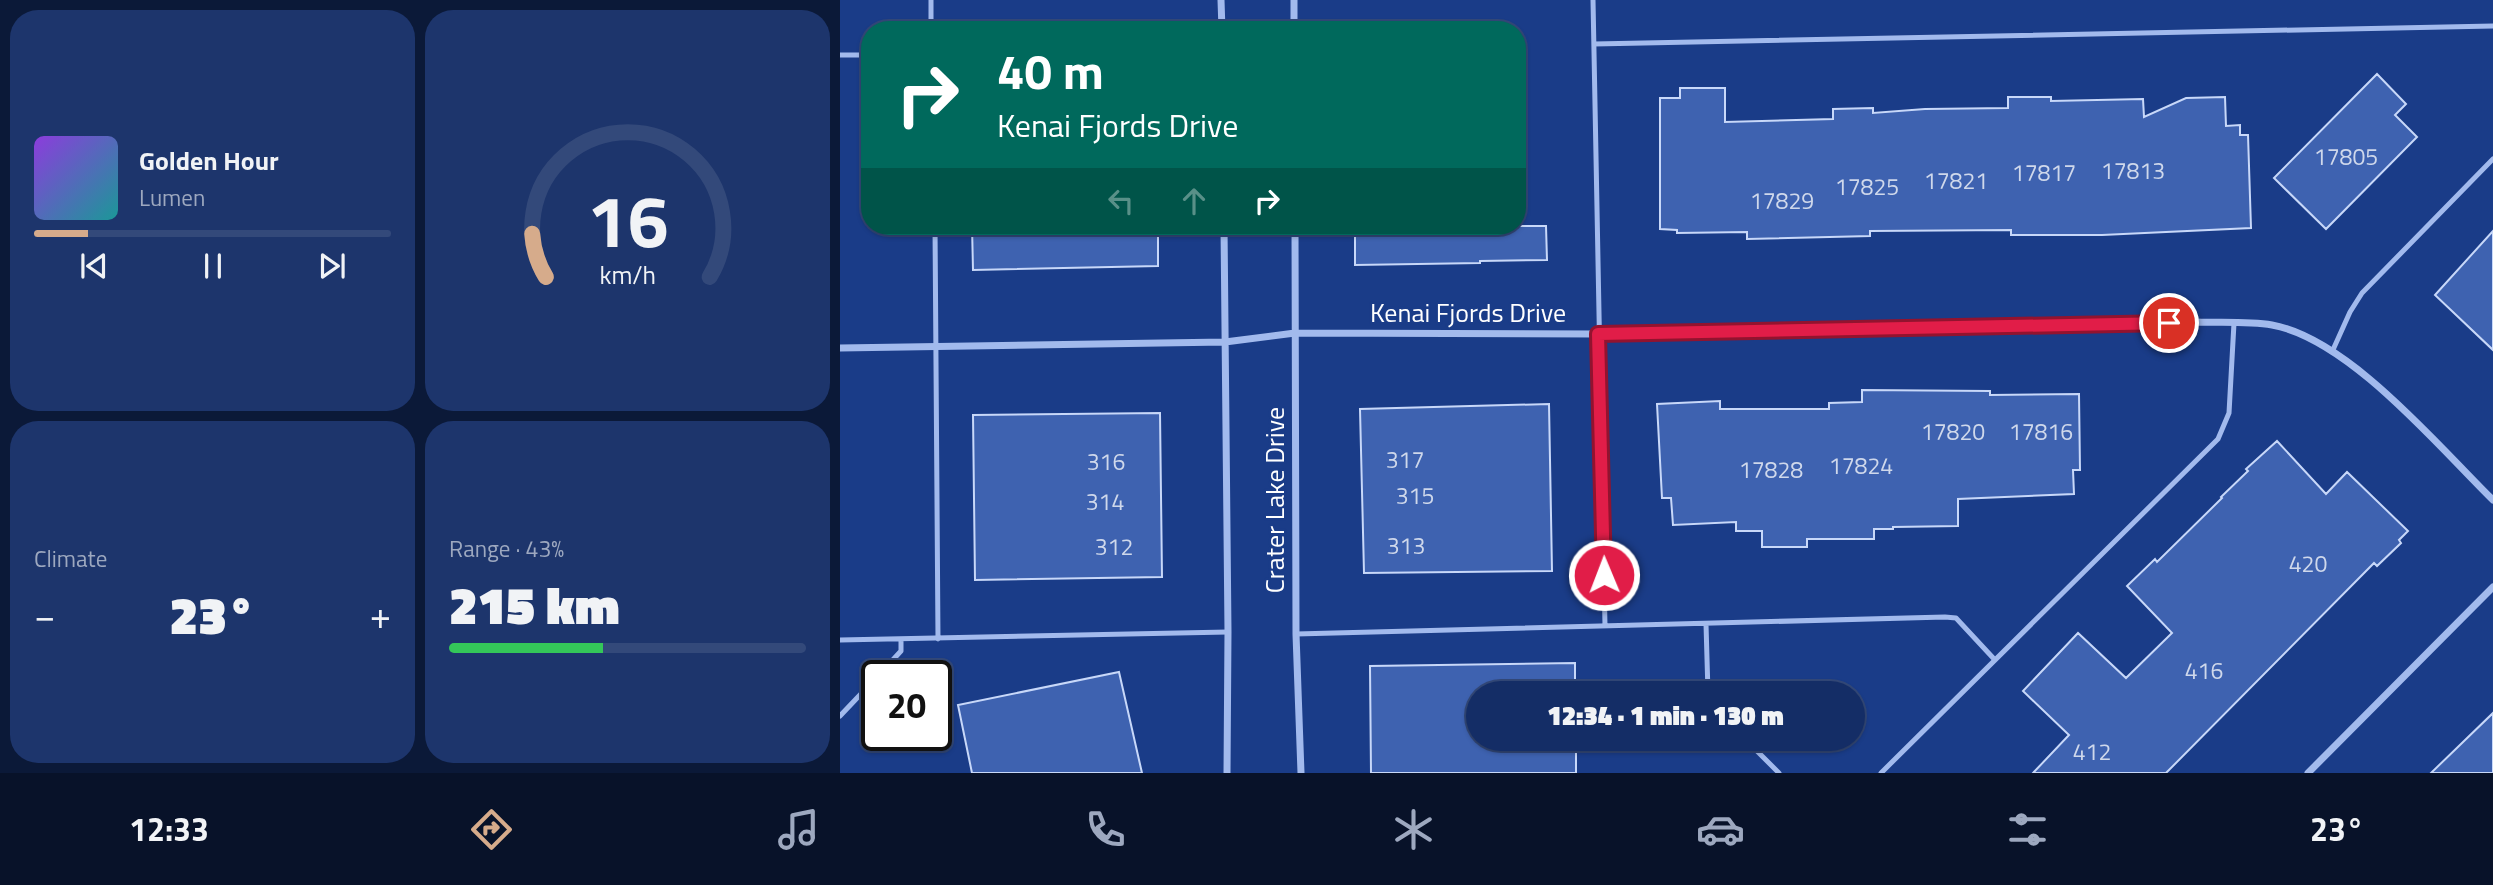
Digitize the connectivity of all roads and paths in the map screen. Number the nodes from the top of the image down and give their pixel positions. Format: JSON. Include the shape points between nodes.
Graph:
{"nodes":[{"id":1,"x":931,"y":0,"type":"edge"},
{"id":2,"x":1221,"y":0,"type":"edge"},
{"id":3,"x":1294,"y":0,"type":"edge"},
{"id":4,"x":1593,"y":0,"type":"edge"},
{"id":5,"x":931,"y":21,"type":"edge"},
{"id":6,"x":1222,"y":21,"type":"edge"},
{"id":7,"x":1294,"y":21,"type":"edge"},
{"id":8,"x":2493,"y":26,"type":"edge"},
{"id":9,"x":1594,"y":44,"type":"junction"},
{"id":10,"x":840,"y":55,"type":"edge"},
{"id":11,"x":861,"y":55,"type":"edge"},
{"id":12,"x":2493,"y":159,"type":"edge"},
{"id":13,"x":935,"y":235,"type":"edge"},
{"id":14,"x":1224,"y":235,"type":"edge"},
{"id":15,"x":1295,"y":235,"type":"edge"},
{"id":16,"x":2234,"y":323,"type":"junction"},
{"id":17,"x":1295,"y":333,"type":"junction"},
{"id":18,"x":1598,"y":334,"type":"junction"},
{"id":19,"x":1225,"y":342,"type":"junction"},
{"id":20,"x":937,"y":346,"type":"junction"},
{"id":21,"x":840,"y":348,"type":"edge"},
{"id":22,"x":2332,"y":352,"type":"junction"},
{"id":23,"x":2493,"y":500,"type":"edge"},
{"id":24,"x":2493,"y":587,"type":"edge"},
{"id":25,"x":1706,"y":624,"type":"junction"},
{"id":26,"x":1605,"y":626,"type":"junction"},
{"id":27,"x":1228,"y":632,"type":"junction"},
{"id":28,"x":1296,"y":634,"type":"junction"},
{"id":29,"x":901,"y":639,"type":"junction"},
{"id":30,"x":938,"y":639,"type":"junction"},
{"id":31,"x":840,"y":640,"type":"edge"},
{"id":32,"x":892,"y":660,"type":"edge"},
{"id":33,"x":1995,"y":660,"type":"junction"},
{"id":34,"x":1708,"y":681,"type":"edge"},
{"id":35,"x":861,"y":693,"type":"edge"},
{"id":36,"x":840,"y":716,"type":"edge"},
{"id":37,"x":1757,"y":751,"type":"edge"},
{"id":38,"x":1227,"y":773,"type":"edge"},
{"id":39,"x":1301,"y":773,"type":"edge"},
{"id":40,"x":1779,"y":773,"type":"edge"},
{"id":41,"x":1881,"y":773,"type":"edge"},
{"id":42,"x":2308,"y":773,"type":"edge"}],
"edges":[{"from":1,"to":5,"type":"lane"},
{"from":2,"to":6,"type":"street"},
{"from":3,"to":7,"type":"street"},
{"from":4,"to":9,"type":"lane"},
{"from":8,"to":9,"type":"lane"},
{"from":9,"to":18,"type":"lane"},
{"from":10,"to":11,"type":"lane"},
{"from":12,"to":22,"type":"lane","via":[[2362,293]]},
{"from":13,"to":20,"type":"lane"},
{"from":14,"to":19,"type":"street","name":"Crater Lake Drive"},
{"from":15,"to":17,"type":"street","name":"Crater Lake Drive"},
{"from":16,"to":18,"type":"street","name":"Kenai Fjords Drive"},
{"from":16,"to":22,"type":"street","name":"Kenai Fjords Drive","via":[[2274,326]]},
{"from":16,"to":33,"type":"lane","via":[[2229,413],[2218,439]]},
{"from":17,"to":18,"type":"street","name":"Kenai Fjords Drive"},
{"from":17,"to":19,"type":"street","name":"Kenai Fjords Drive"},
{"from":17,"to":28,"type":"street","name":"Crater Lake Drive"},
{"from":18,"to":26,"type":"lane"},
{"from":19,"to":20,"type":"street","name":"Kenai Fjords Drive"},
{"from":19,"to":27,"type":"street","name":"Crater Lake Drive"},
{"from":20,"to":21,"type":"street","name":"Kenai Fjords Drive"},
{"from":20,"to":30,"type":"lane"},
{"from":22,"to":23,"type":"street","name":"Kenai Fjords Drive","via":[[2379,388]]},
{"from":24,"to":42,"type":"street"},
{"from":25,"to":26,"type":"lane"},
{"from":25,"to":33,"type":"lane","via":[[1956,618]]},
{"from":25,"to":34,"type":"lane"},
{"from":26,"to":28,"type":"lane"},
{"from":27,"to":30,"type":"lane"},
{"from":27,"to":38,"type":"street","name":"Crater Lake Drive"},
{"from":28,"to":39,"type":"street","name":"Crater Lake Drive"},
{"from":29,"to":30,"type":"lane"},
{"from":29,"to":31,"type":"lane"},
{"from":29,"to":32,"type":"lane","via":[[901,651]]},
{"from":33,"to":41,"type":"lane"},
{"from":35,"to":36,"type":"lane"},
{"from":37,"to":40,"type":"lane"}]}
